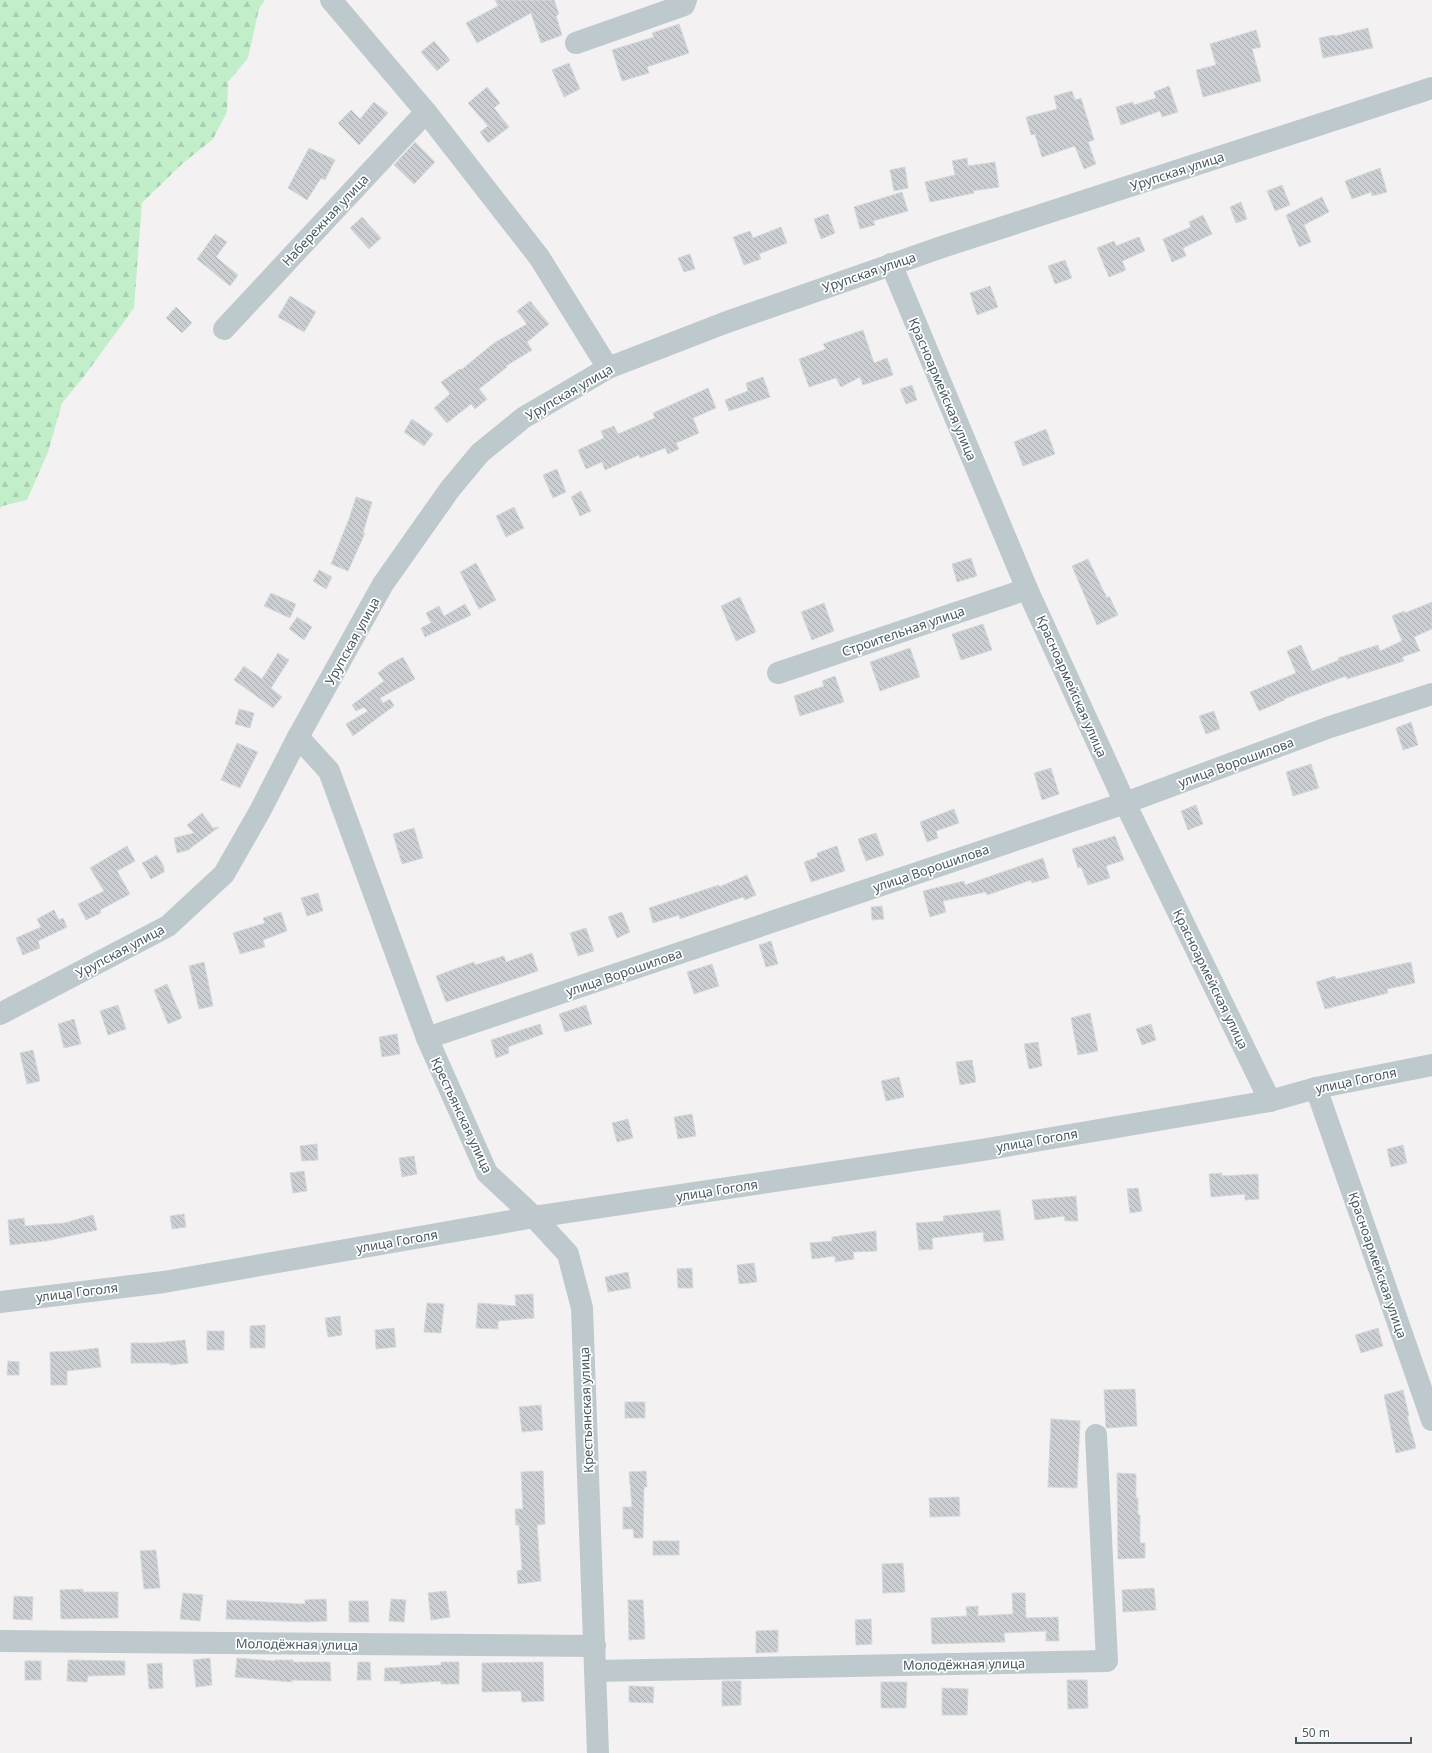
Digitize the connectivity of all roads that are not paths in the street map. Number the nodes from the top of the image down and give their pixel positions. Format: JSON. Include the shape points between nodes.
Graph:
{"nodes":[{"id":1,"x":331,"y":0,"type":"edge"},
{"id":2,"x":686,"y":0,"type":"edge"},
{"id":3,"x":576,"y":43,"type":"dead end"},
{"id":4,"x":1432,"y":88,"type":"edge"},
{"id":5,"x":426,"y":112,"type":"junction"},
{"id":6,"x":891,"y":264,"type":"junction"},
{"id":7,"x":224,"y":329,"type":"dead end"},
{"id":8,"x":608,"y":368,"type":"junction"},
{"id":9,"x":1027,"y":589,"type":"junction"},
{"id":10,"x":778,"y":672,"type":"dead end"},
{"id":11,"x":1432,"y":694,"type":"edge"},
{"id":12,"x":298,"y":737,"type":"junction"},
{"id":13,"x":1125,"y":803,"type":"junction"},
{"id":14,"x":0,"y":1014,"type":"edge"},
{"id":15,"x":427,"y":1038,"type":"junction"},
{"id":16,"x":1432,"y":1065,"type":"edge"},
{"id":17,"x":1316,"y":1088,"type":"junction"},
{"id":18,"x":1270,"y":1101,"type":"junction"},
{"id":19,"x":534,"y":1217,"type":"junction"},
{"id":20,"x":0,"y":1302,"type":"edge"},
{"id":21,"x":1432,"y":1420,"type":"edge"},
{"id":22,"x":1096,"y":1435,"type":"dead end"},
{"id":23,"x":0,"y":1641,"type":"edge"},
{"id":24,"x":595,"y":1646,"type":"junction"},
{"id":25,"x":595,"y":1671,"type":"junction"},
{"id":26,"x":598,"y":1753,"type":"edge"}],
"edges":[{"from":1,"to":5,"type":"street"},
{"from":2,"to":3,"type":"street","via":[[684,5]]},
{"from":4,"to":6,"type":"street","name":"Урупская улица"},
{"from":5,"to":7,"type":"street","name":"Набережная улица"},
{"from":5,"to":8,"type":"street","via":[[539,257]]},
{"from":6,"to":8,"type":"street","name":"Урупская улица","via":[[727,322]]},
{"from":6,"to":9,"type":"street","name":"Красноармейская улица"},
{"from":8,"to":12,"type":"street","name":"Урупская улица","via":[[523,418],[480,453],[450,489],[383,584]]},
{"from":9,"to":10,"type":"street","name":"Строительная улица"},
{"from":9,"to":13,"type":"street","name":"Красноармейская улица"},
{"from":11,"to":13,"type":"street","name":"улица Ворошилова","via":[[1322,730]]},
{"from":12,"to":14,"type":"street","name":"Урупская улица","via":[[224,874],[168,926]]},
{"from":12,"to":15,"type":"street","name":"Крестьянская улица","via":[[329,771]]},
{"from":13,"to":15,"type":"street","name":"улица Ворошилова"},
{"from":13,"to":18,"type":"street","name":"Красноармейская улица"},
{"from":15,"to":19,"type":"street","name":"Крестьянская улица","via":[[487,1173]]},
{"from":16,"to":17,"type":"street","name":"улица Гоголя"},
{"from":17,"to":18,"type":"street","name":"улица Гоголя"},
{"from":17,"to":21,"type":"street","name":"Красноармейская улица"},
{"from":18,"to":19,"type":"street","name":"улица Гоголя","via":[[982,1150]]},
{"from":19,"to":20,"type":"street","name":"улица Гоголя","via":[[164,1282]]},
{"from":19,"to":24,"type":"street","name":"Крестьянская улица","via":[[568,1254],[582,1308]]},
{"from":22,"to":25,"type":"street","name":"Молодёжная улица","via":[[1107,1661]]},
{"from":23,"to":24,"type":"street","name":"Молодёжная улица"},
{"from":24,"to":25,"type":"street","name":"Крестьянская улица"},
{"from":25,"to":26,"type":"street","name":"Крестьянская улица"}]}
